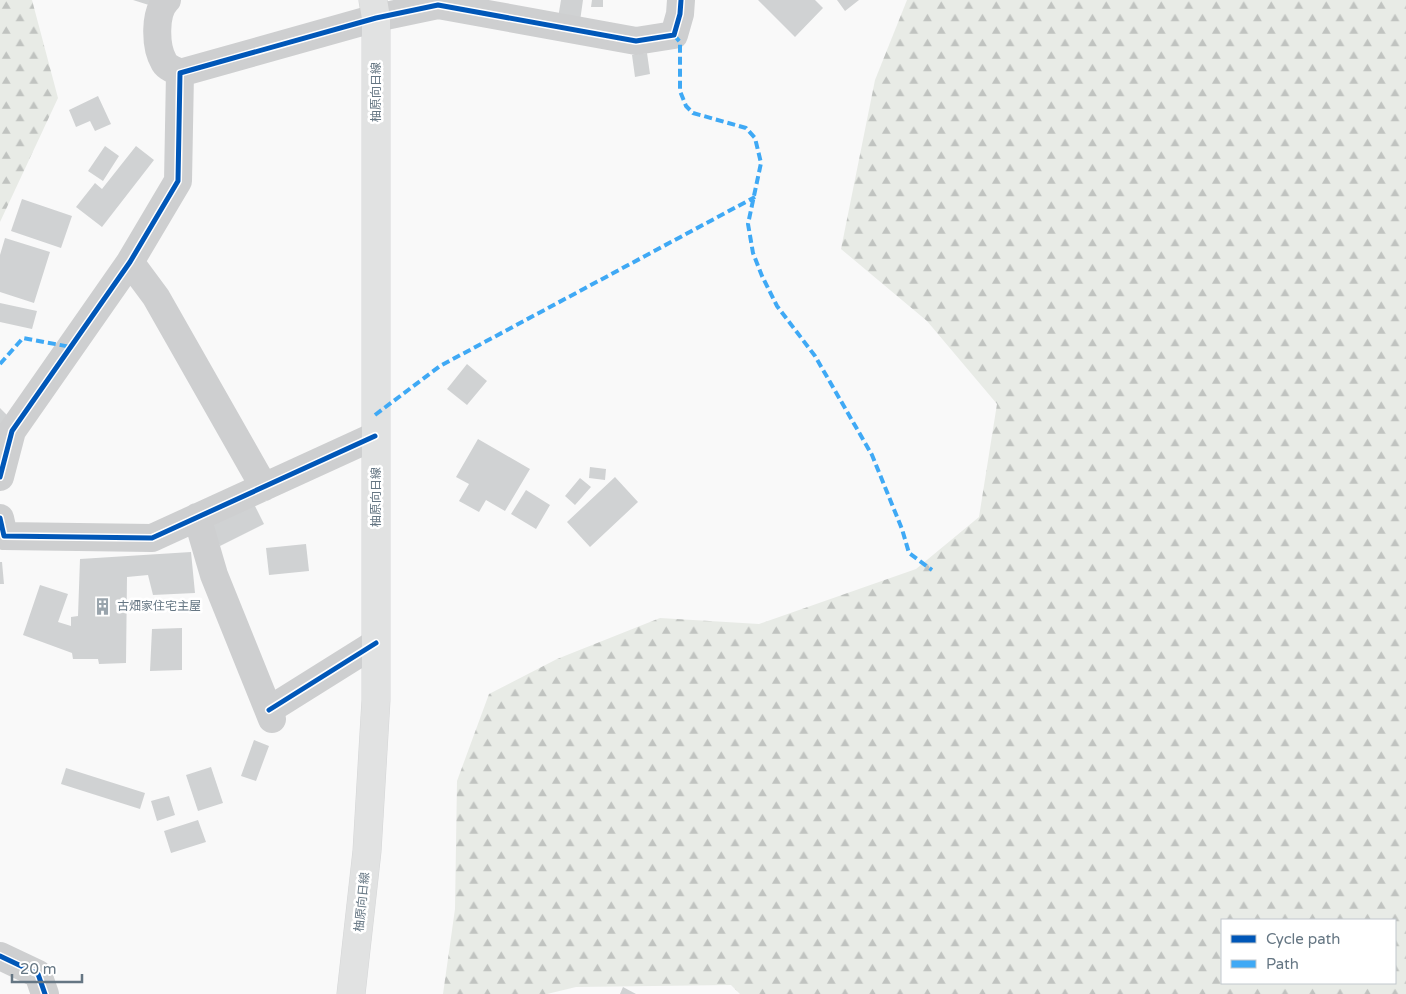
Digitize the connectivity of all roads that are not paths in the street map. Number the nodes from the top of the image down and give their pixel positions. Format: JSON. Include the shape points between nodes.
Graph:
{"nodes":[{"id":1,"x":167,"y":0,"type":"edge"},
{"id":2,"x":681,"y":0,"type":"edge"},
{"id":3,"x":375,"y":9,"type":"edge"},
{"id":4,"x":180,"y":73,"type":"junction"},
{"id":5,"x":130,"y":262,"type":"junction"},
{"id":6,"x":375,"y":436,"type":"junction"},
{"id":7,"x":0,"y":477,"type":"edge"},
{"id":8,"x":264,"y":487,"type":"junction"},
{"id":9,"x":197,"y":517,"type":"junction"},
{"id":10,"x":1,"y":531,"type":"edge"},
{"id":11,"x":376,"y":644,"type":"junction"},
{"id":12,"x":0,"y":956,"type":"edge"},
{"id":13,"x":45,"y":994,"type":"edge"},
{"id":14,"x":351,"y":994,"type":"edge"}],
"edges":[{"from":1,"to":4,"type":"street","via":[[158,20],[159,50],[164,64]]},
{"from":2,"to":3,"type":"street","via":[[674,35],[636,41],[438,5]]},
{"from":3,"to":4,"type":"street"},
{"from":3,"to":6,"type":"main road","name":"柚原向日線"},
{"from":4,"to":5,"type":"street","via":[[178,181]]},
{"from":5,"to":7,"type":"street","via":[[12,431]]},
{"from":5,"to":8,"type":"street","via":[[156,297]]},
{"from":6,"to":8,"type":"street"},
{"from":6,"to":11,"type":"main road","name":"柚原向日線"},
{"from":8,"to":9,"type":"street"},
{"from":9,"to":10,"type":"street","via":[[152,538]]},
{"from":9,"to":11,"type":"street","via":[[214,575],[270,714]]},
{"from":11,"to":14,"type":"main road","name":"柚原向日線","via":[[367,851]]},
{"from":12,"to":13,"type":"street","via":[[38,974]]}]}
